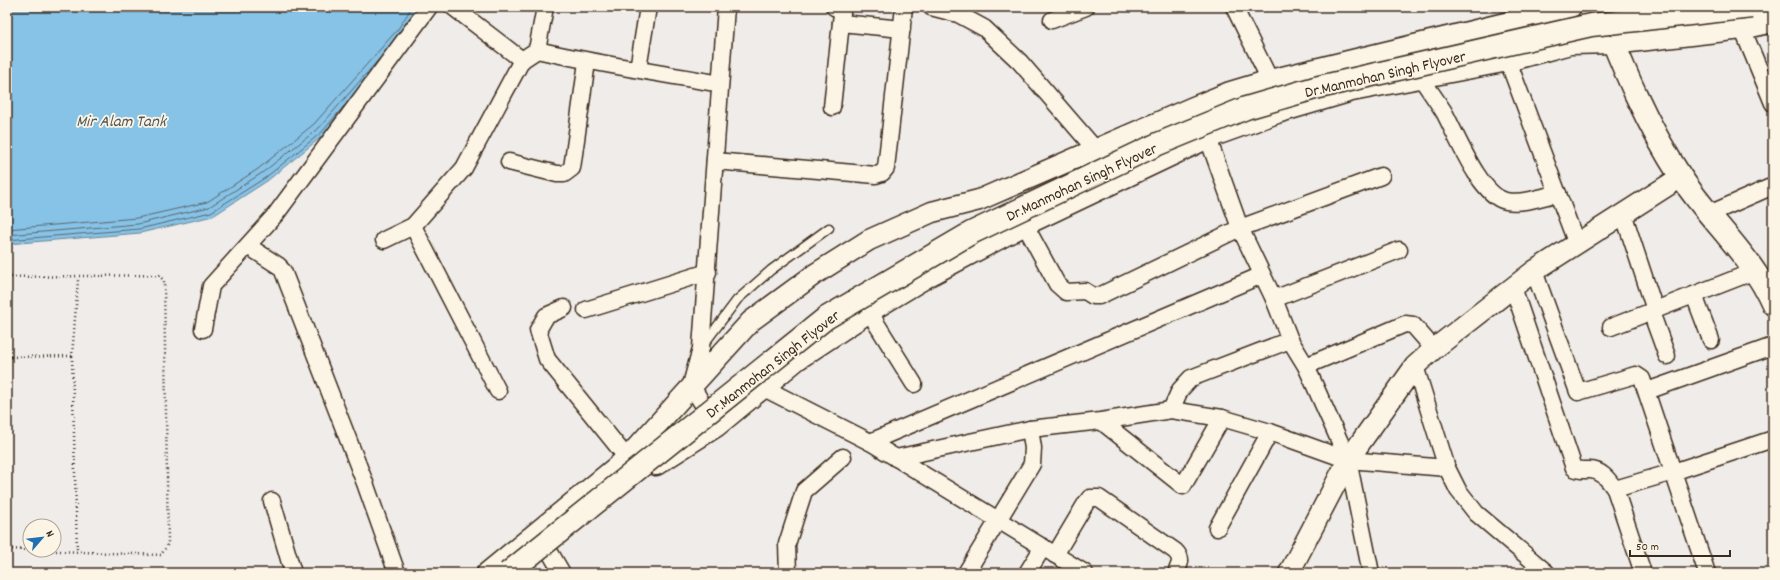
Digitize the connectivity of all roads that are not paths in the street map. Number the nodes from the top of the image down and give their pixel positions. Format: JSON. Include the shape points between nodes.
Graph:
{"nodes":[{"id":1,"x":430,"y":7,"type":"edge"},
{"id":2,"x":453,"y":7,"type":"edge"},
{"id":3,"x":545,"y":7,"type":"edge"},
{"id":4,"x":648,"y":7,"type":"edge"},
{"id":5,"x":726,"y":7,"type":"edge"},
{"id":6,"x":834,"y":7,"type":"edge"},
{"id":7,"x":904,"y":7,"type":"edge"},
{"id":8,"x":931,"y":7,"type":"edge"},
{"id":9,"x":1086,"y":7,"type":"edge"},
{"id":10,"x":1234,"y":7,"type":"edge"},
{"id":11,"x":1571,"y":7,"type":"edge"},
{"id":12,"x":1599,"y":7,"type":"edge"},
{"id":13,"x":1670,"y":7,"type":"edge"},
{"id":14,"x":1752,"y":7,"type":"edge"},
{"id":15,"x":1740,"y":17,"type":"edge"},
{"id":16,"x":1052,"y":20,"type":"dead end"},
{"id":17,"x":1773,"y":21,"type":"edge"},
{"id":18,"x":841,"y":23,"type":"junction"},
{"id":19,"x":902,"y":29,"type":"junction"},
{"id":20,"x":1613,"y":43,"type":"junction"},
{"id":21,"x":537,"y":50,"type":"junction"},
{"id":22,"x":522,"y":60,"type":"junction"},
{"id":23,"x":1508,"y":61,"type":"junction"},
{"id":24,"x":587,"y":62,"type":"junction"},
{"id":25,"x":638,"y":68,"type":"junction"},
{"id":26,"x":1422,"y":79,"type":"junction"},
{"id":27,"x":1270,"y":80,"type":"junction"},
{"id":28,"x":720,"y":84,"type":"junction"},
{"id":29,"x":1773,"y":103,"type":"edge"},
{"id":30,"x":832,"y":108,"type":"dead end"},
{"id":31,"x":1277,"y":113,"type":"junction"},
{"id":32,"x":1208,"y":138,"type":"junction"},
{"id":33,"x":1095,"y":149,"type":"junction"},
{"id":34,"x":715,"y":161,"type":"junction"},
{"id":35,"x":509,"y":162,"type":"dead end"},
{"id":36,"x":1381,"y":176,"type":"dead end"},
{"id":37,"x":1681,"y":177,"type":"junction"},
{"id":38,"x":1773,"y":186,"type":"edge"},
{"id":39,"x":1558,"y":193,"type":"junction"},
{"id":40,"x":1623,"y":213,"type":"junction"},
{"id":41,"x":1709,"y":214,"type":"junction"},
{"id":42,"x":1025,"y":225,"type":"junction"},
{"id":43,"x":413,"y":226,"type":"junction"},
{"id":44,"x":829,"y":228,"type":"dead end"},
{"id":45,"x":1240,"y":228,"type":"junction"},
{"id":46,"x":384,"y":240,"type":"dead end"},
{"id":47,"x":1576,"y":242,"type":"junction"},
{"id":48,"x":248,"y":246,"type":"junction"},
{"id":49,"x":1399,"y":250,"type":"dead end"},
{"id":50,"x":1534,"y":271,"type":"junction"},
{"id":51,"x":1755,"y":271,"type":"junction"},
{"id":52,"x":708,"y":272,"type":"junction"},
{"id":53,"x":1262,"y":275,"type":"junction"},
{"id":54,"x":1513,"y":287,"type":"junction"},
{"id":55,"x":1694,"y":295,"type":"junction"},
{"id":56,"x":1274,"y":300,"type":"junction"},
{"id":57,"x":1773,"y":304,"type":"edge"},
{"id":58,"x":564,"y":308,"type":"dead end"},
{"id":59,"x":586,"y":310,"type":"dead end"},
{"id":60,"x":871,"y":311,"type":"junction"},
{"id":61,"x":1653,"y":311,"type":"junction"},
{"id":62,"x":1611,"y":327,"type":"dead end"},
{"id":63,"x":203,"y":328,"type":"dead end"},
{"id":64,"x":1290,"y":340,"type":"junction"},
{"id":65,"x":1711,"y":340,"type":"dead end"},
{"id":66,"x":1773,"y":346,"type":"edge"},
{"id":67,"x":701,"y":348,"type":"junction"},
{"id":68,"x":1434,"y":349,"type":"junction"},
{"id":69,"x":1667,"y":356,"type":"dead end"},
{"id":70,"x":1306,"y":366,"type":"junction"},
{"id":71,"x":1415,"y":366,"type":"junction"},
{"id":72,"x":914,"y":384,"type":"dead end"},
{"id":73,"x":691,"y":385,"type":"junction"},
{"id":74,"x":764,"y":388,"type":"junction"},
{"id":75,"x":498,"y":391,"type":"dead end"},
{"id":76,"x":1647,"y":392,"type":"junction"},
{"id":77,"x":1171,"y":410,"type":"junction"},
{"id":78,"x":1222,"y":418,"type":"junction"},
{"id":79,"x":1101,"y":421,"type":"junction"},
{"id":80,"x":717,"y":426,"type":"junction"},
{"id":81,"x":1030,"y":429,"type":"junction"},
{"id":82,"x":1270,"y":432,"type":"junction"},
{"id":83,"x":1773,"y":439,"type":"edge"},
{"id":84,"x":870,"y":442,"type":"junction"},
{"id":85,"x":843,"y":457,"type":"dead end"},
{"id":86,"x":627,"y":458,"type":"junction"},
{"id":87,"x":896,"y":458,"type":"junction"},
{"id":88,"x":1348,"y":460,"type":"junction"},
{"id":89,"x":1447,"y":468,"type":"junction"},
{"id":90,"x":1673,"y":472,"type":"junction"},
{"id":91,"x":1615,"y":489,"type":"junction"},
{"id":92,"x":272,"y":501,"type":"dead end"},
{"id":93,"x":998,"y":521,"type":"junction"},
{"id":94,"x":1218,"y":528,"type":"dead end"},
{"id":95,"x":548,"y":549,"type":"junction"},
{"id":96,"x":1049,"y":551,"type":"junction"},
{"id":97,"x":1081,"y":572,"type":"edge"},
{"id":98,"x":293,"y":573,"type":"edge"},
{"id":99,"x":397,"y":573,"type":"edge"},
{"id":100,"x":487,"y":573,"type":"edge"},
{"id":101,"x":496,"y":573,"type":"edge"},
{"id":102,"x":508,"y":573,"type":"edge"},
{"id":103,"x":518,"y":573,"type":"edge"},
{"id":104,"x":562,"y":573,"type":"edge"},
{"id":105,"x":788,"y":573,"type":"edge"},
{"id":106,"x":966,"y":573,"type":"edge"},
{"id":107,"x":1027,"y":573,"type":"edge"},
{"id":108,"x":1176,"y":573,"type":"edge"},
{"id":109,"x":1289,"y":573,"type":"edge"},
{"id":110,"x":1371,"y":573,"type":"edge"},
{"id":111,"x":1547,"y":573,"type":"edge"},
{"id":112,"x":1643,"y":573,"type":"edge"},
{"id":113,"x":1708,"y":573,"type":"edge"}],
"edges":[{"from":1,"to":48,"type":"street","via":[[276,214]]},
{"from":2,"to":22,"type":"street"},
{"from":3,"to":21,"type":"street"},
{"from":4,"to":25,"type":"street"},
{"from":5,"to":28,"type":"street"},
{"from":6,"to":18,"type":"street","via":[[841,9]]},
{"from":7,"to":19,"type":"street"},
{"from":8,"to":33,"type":"street","via":[[958,14],[984,28],[1020,62]]},
{"from":9,"to":16,"type":"street"},
{"from":10,"to":27,"type":"street"},
{"from":11,"to":27,"type":"street"},
{"from":12,"to":20,"type":"main road"},
{"from":13,"to":101,"type":"main road","name":"Dr.Manmohan Singh Flyover","via":[[1606,12],[1311,77],[1211,109],[1057,177],[829,298],[741,367]]},
{"from":14,"to":102,"type":"main road","name":"Dr.Manmohan Singh Flyover","bridge":true,"via":[[1591,25],[1323,87],[1246,108],[1158,144],[971,233],[826,318]]},
{"from":15,"to":17,"type":"main road"},
{"from":15,"to":20,"type":"main road"},
{"from":15,"to":29,"type":"street"},
{"from":18,"to":19,"type":"street"},
{"from":18,"to":30,"type":"street"},
{"from":19,"to":34,"type":"street","via":[[886,168],[882,173],[876,175]]},
{"from":20,"to":23,"type":"street","via":[[1570,44]]},
{"from":20,"to":37,"type":"main road","via":[[1650,125]]},
{"from":21,"to":22,"type":"street"},
{"from":21,"to":24,"type":"street"},
{"from":22,"to":43,"type":"street","via":[[464,168]]},
{"from":23,"to":26,"type":"street"},
{"from":23,"to":39,"type":"street"},
{"from":24,"to":25,"type":"street"},
{"from":24,"to":35,"type":"street","via":[[572,168],[564,174],[557,174]]},
{"from":25,"to":28,"type":"street"},
{"from":26,"to":31,"type":"street","via":[[1352,91]]},
{"from":26,"to":39,"type":"street","via":[[1444,112],[1458,144],[1489,191],[1507,201],[1521,201]]},
{"from":27,"to":31,"type":"street"},
{"from":27,"to":33,"type":"street","via":[[1230,92]]},
{"from":28,"to":34,"type":"street"},
{"from":31,"to":32,"type":"street"},
{"from":32,"to":42,"type":"street"},
{"from":32,"to":45,"type":"street"},
{"from":33,"to":73,"type":"street","via":[[979,200],[932,212],[869,240],[815,274],[750,321]]},
{"from":34,"to":52,"type":"street"},
{"from":36,"to":45,"type":"street"},
{"from":37,"to":40,"type":"street"},
{"from":37,"to":41,"type":"main road"},
{"from":38,"to":41,"type":"street"},
{"from":39,"to":47,"type":"street"},
{"from":40,"to":47,"type":"street"},
{"from":40,"to":61,"type":"street"},
{"from":41,"to":51,"type":"main road"},
{"from":42,"to":45,"type":"street","via":[[1057,284],[1066,292],[1085,290],[1093,296],[1099,296]]},
{"from":42,"to":60,"type":"street","via":[[929,276]]},
{"from":43,"to":46,"type":"street"},
{"from":43,"to":75,"type":"street"},
{"from":44,"to":67,"type":"lane","via":[[777,265],[736,300]]},
{"from":45,"to":53,"type":"street"},
{"from":47,"to":50,"type":"street"},
{"from":48,"to":63,"type":"street","via":[[211,286]]},
{"from":48,"to":99,"type":"street","via":[[281,268],[365,483]]},
{"from":49,"to":56,"type":"street"},
{"from":50,"to":54,"type":"street"},
{"from":50,"to":76,"type":"street","via":[[1578,392],[1636,375],[1642,379]]},
{"from":51,"to":55,"type":"street"},
{"from":51,"to":57,"type":"main road"},
{"from":52,"to":59,"type":"street"},
{"from":52,"to":67,"type":"street"},
{"from":53,"to":56,"type":"street"},
{"from":53,"to":84,"type":"street"},
{"from":54,"to":68,"type":"street"},
{"from":54,"to":91,"type":"street","via":[[1574,468],[1580,471],[1595,470],[1606,477]]},
{"from":55,"to":61,"type":"street"},
{"from":55,"to":65,"type":"street"},
{"from":56,"to":64,"type":"street"},
{"from":58,"to":86,"type":"street","via":[[546,316],[538,330],[548,360]]},
{"from":60,"to":72,"type":"street"},
{"from":60,"to":74,"type":"street","via":[[796,360]]},
{"from":61,"to":62,"type":"street"},
{"from":61,"to":69,"type":"street"},
{"from":64,"to":70,"type":"street"},
{"from":64,"to":77,"type":"street","via":[[1191,378],[1180,390]]},
{"from":66,"to":76,"type":"street"},
{"from":67,"to":73,"type":"street"},
{"from":68,"to":70,"type":"street","via":[[1413,325],[1405,324]]},
{"from":68,"to":71,"type":"street"},
{"from":70,"to":88,"type":"street"},
{"from":71,"to":88,"type":"street"},
{"from":71,"to":89,"type":"street"},
{"from":73,"to":80,"type":"street"},
{"from":73,"to":86,"type":"street"},
{"from":74,"to":80,"type":"street"},
{"from":74,"to":84,"type":"street"},
{"from":76,"to":90,"type":"street"},
{"from":77,"to":78,"type":"street"},
{"from":77,"to":79,"type":"street"},
{"from":78,"to":79,"type":"street","via":[[1183,486]]},
{"from":78,"to":82,"type":"street"},
{"from":79,"to":81,"type":"street"},
{"from":80,"to":95,"type":"street","via":[[632,479]]},
{"from":81,"to":87,"type":"street"},
{"from":81,"to":93,"type":"street","via":[[1032,464]]},
{"from":82,"to":88,"type":"street"},
{"from":82,"to":94,"type":"street"},
{"from":83,"to":90,"type":"street"},
{"from":84,"to":87,"type":"street"},
{"from":85,"to":105,"type":"street","via":[[804,491],[787,544]]},
{"from":86,"to":100,"type":"street"},
{"from":87,"to":93,"type":"street"},
{"from":88,"to":89,"type":"street"},
{"from":88,"to":109,"type":"street"},
{"from":88,"to":110,"type":"street"},
{"from":89,"to":111,"type":"street","via":[[1458,490],[1476,513]]},
{"from":90,"to":91,"type":"street"},
{"from":90,"to":113,"type":"street"},
{"from":91,"to":112,"type":"street"},
{"from":92,"to":98,"type":"street"},
{"from":93,"to":96,"type":"street"},
{"from":93,"to":106,"type":"street"},
{"from":95,"to":103,"type":"street"},
{"from":95,"to":104,"type":"street"},
{"from":96,"to":97,"type":"street"},
{"from":96,"to":107,"type":"street"},
{"from":96,"to":108,"type":"street","via":[[1090,498],[1099,498],[1181,557]]}]}
